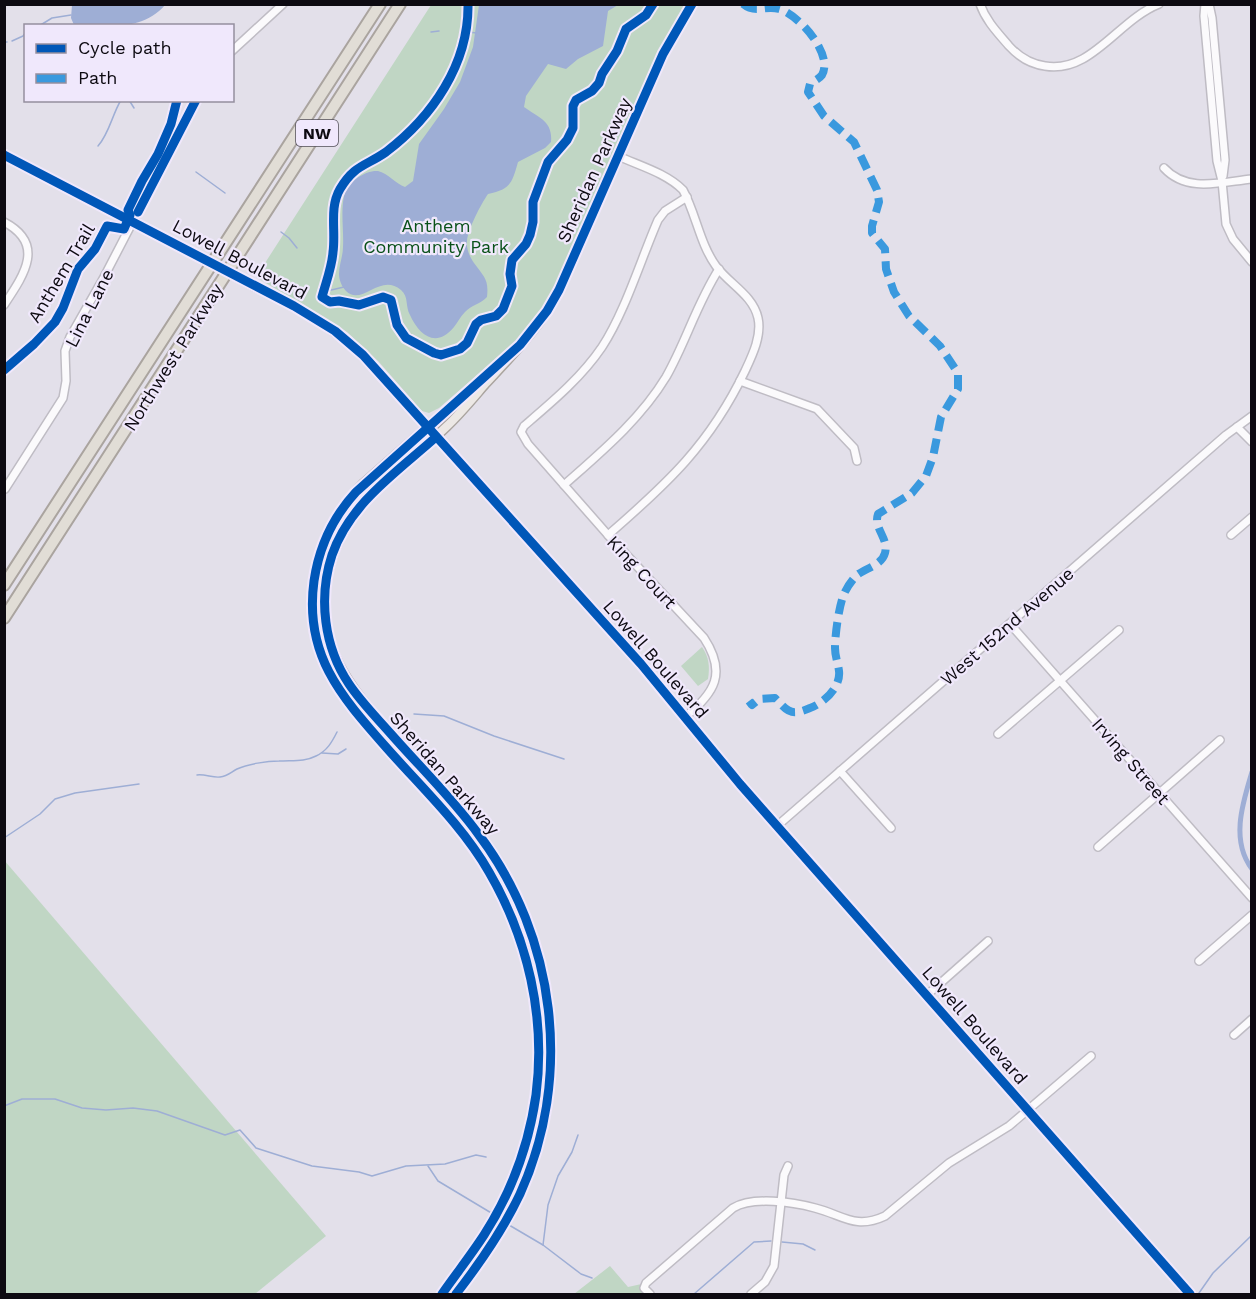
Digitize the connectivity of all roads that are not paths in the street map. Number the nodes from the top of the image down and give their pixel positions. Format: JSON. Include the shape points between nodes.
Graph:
{"nodes":[{"id":1,"x":283,"y":4,"type":"edge"},
{"id":2,"x":380,"y":4,"type":"edge"},
{"id":3,"x":400,"y":4,"type":"edge"},
{"id":4,"x":692,"y":4,"type":"edge"},
{"id":5,"x":981,"y":4,"type":"edge"},
{"id":6,"x":1160,"y":4,"type":"edge"},
{"id":7,"x":1207,"y":4,"type":"edge"},
{"id":8,"x":234,"y":49,"type":"edge"},
{"id":9,"x":1216,"y":57,"type":"junction"},
{"id":10,"x":1208,"y":58,"type":"junction"},
{"id":11,"x":195,"y":102,"type":"edge"},
{"id":12,"x":1212,"y":108,"type":"junction"},
{"id":13,"x":1221,"y":108,"type":"junction"},
{"id":14,"x":5,"y":156,"type":"edge"},
{"id":15,"x":618,"y":156,"type":"junction"},
{"id":16,"x":1164,"y":168,"type":"dead end"},
{"id":17,"x":1251,"y":179,"type":"edge"},
{"id":18,"x":1222,"y":182,"type":"junction"},
{"id":19,"x":687,"y":197,"type":"junction"},
{"id":20,"x":4,"y":222,"type":"edge"},
{"id":21,"x":132,"y":222,"type":"junction"},
{"id":22,"x":1251,"y":262,"type":"edge"},
{"id":23,"x":719,"y":269,"type":"junction"},
{"id":24,"x":4,"y":305,"type":"edge"},
{"id":25,"x":520,"y":345,"type":"junction"},
{"id":26,"x":740,"y":381,"type":"junction"},
{"id":27,"x":1251,"y":416,"type":"edge"},
{"id":28,"x":1237,"y":427,"type":"junction"},
{"id":29,"x":427,"y":428,"type":"junction"},
{"id":30,"x":436,"y":437,"type":"junction"},
{"id":31,"x":1251,"y":442,"type":"edge"},
{"id":32,"x":857,"y":461,"type":"dead end"},
{"id":33,"x":564,"y":485,"type":"junction"},
{"id":34,"x":5,"y":489,"type":"edge"},
{"id":35,"x":1251,"y":518,"type":"edge"},
{"id":36,"x":608,"y":535,"type":"junction"},
{"id":37,"x":1231,"y":535,"type":"dead end"},
{"id":38,"x":4,"y":585,"type":"edge"},
{"id":39,"x":4,"y":618,"type":"edge"},
{"id":40,"x":1010,"y":624,"type":"junction"},
{"id":41,"x":1119,"y":630,"type":"dead end"},
{"id":42,"x":1060,"y":681,"type":"junction"},
{"id":43,"x":686,"y":717,"type":"junction"},
{"id":44,"x":998,"y":734,"type":"dead end"},
{"id":45,"x":1221,"y":740,"type":"dead end"},
{"id":46,"x":840,"y":771,"type":"junction"},
{"id":47,"x":1159,"y":793,"type":"junction"},
{"id":48,"x":777,"y":826,"type":"junction"},
{"id":49,"x":891,"y":828,"type":"dead end"},
{"id":50,"x":1098,"y":847,"type":"dead end"},
{"id":51,"x":1251,"y":898,"type":"edge"},
{"id":52,"x":1251,"y":915,"type":"edge"},
{"id":53,"x":988,"y":942,"type":"dead end"},
{"id":54,"x":1199,"y":961,"type":"dead end"},
{"id":55,"x":927,"y":995,"type":"junction"},
{"id":56,"x":1251,"y":1019,"type":"edge"},
{"id":57,"x":1234,"y":1035,"type":"dead end"},
{"id":58,"x":1091,"y":1056,"type":"dead end"},
{"id":59,"x":1028,"y":1110,"type":"junction"},
{"id":60,"x":788,"y":1166,"type":"dead end"},
{"id":61,"x":781,"y":1203,"type":"junction"},
{"id":62,"x":442,"y":1294,"type":"edge"},
{"id":63,"x":456,"y":1294,"type":"edge"},
{"id":64,"x":650,"y":1294,"type":"edge"},
{"id":65,"x":751,"y":1294,"type":"edge"},
{"id":66,"x":1190,"y":1294,"type":"edge"}],
"edges":[{"from":1,"to":8,"type":"street"},
{"from":2,"to":38,"type":"highway","name":"Northwest Parkway","number":"NW"},
{"from":3,"to":39,"type":"highway","name":"Northwest Parkway","number":"NW"},
{"from":4,"to":15,"type":"main road","name":"Sheridan Parkway","via":[[663,54]]},
{"from":5,"to":6,"type":"street","via":[[988,21],[1014,51],[1036,65],[1054,68],[1084,60],[1130,20]]},
{"from":7,"to":9,"type":"street"},
{"from":7,"to":10,"type":"street","via":[[1204,16]]},
{"from":9,"to":10,"type":"street"},
{"from":9,"to":13,"type":"street"},
{"from":10,"to":12,"type":"street"},
{"from":11,"to":21,"type":"street","name":"Lina Lane"},
{"from":12,"to":13,"type":"street"},
{"from":12,"to":18,"type":"street"},
{"from":13,"to":18,"type":"street","via":[[1225,160]]},
{"from":14,"to":21,"type":"main road","name":"Lowell Boulevard"},
{"from":15,"to":19,"type":"street","via":[[675,182]]},
{"from":15,"to":25,"type":"main road","name":"Sheridan Parkway","via":[[554,299]]},
{"from":16,"to":18,"type":"street","via":[[1185,183]]},
{"from":17,"to":18,"type":"street"},
{"from":18,"to":22,"type":"street","via":[[1229,232]]},
{"from":19,"to":23,"type":"street"},
{"from":19,"to":33,"type":"street","name":"King Court","via":[[658,220],[602,347],[521,432]]},
{"from":20,"to":24,"type":"street","via":[[22,233],[29,255],[27,267]]},
{"from":21,"to":29,"type":"main road","name":"Lowell Boulevard","bridge":true,"via":[[312,316],[348,341]]},
{"from":21,"to":34,"type":"street","name":"Lina Lane","via":[[67,345],[63,398]]},
{"from":23,"to":26,"type":"street","via":[[754,306],[759,321],[754,350]]},
{"from":23,"to":33,"type":"street","via":[[665,379],[621,433]]},
{"from":25,"to":29,"type":"main road","name":"Sheridan Parkway"},
{"from":25,"to":30,"type":"main road","name":"Sheridan Parkway"},
{"from":26,"to":32,"type":"street","via":[[817,409],[854,448]]},
{"from":26,"to":36,"type":"street","via":[[718,421],[693,454]]},
{"from":27,"to":28,"type":"street","name":"West 152nd Avenue"},
{"from":28,"to":31,"type":"street"},
{"from":28,"to":40,"type":"street","name":"West 152nd Avenue"},
{"from":29,"to":30,"type":"main road","name":"Lowell Boulevard"},
{"from":29,"to":62,"type":"main road","name":"Sheridan Parkway","via":[[349,499],[325,539],[312,595],[321,656],[340,693],[476,852],[516,926],[533,987],[539,1057],[536,1096],[521,1159],[485,1234]]},
{"from":30,"to":43,"type":"main road","name":"Lowell Boulevard"},
{"from":30,"to":63,"type":"main road","name":"Sheridan Parkway","via":[[371,494],[348,523],[335,547],[325,592],[331,646],[346,679],[483,840],[512,888],[534,939],[548,1004],[550,1077],[539,1141],[519,1195],[494,1242]]},
{"from":33,"to":36,"type":"street","name":"King Court"},
{"from":35,"to":37,"type":"street"},
{"from":36,"to":43,"type":"street","name":"King Court","via":[[704,638],[716,660],[716,682],[710,694]]},
{"from":40,"to":42,"type":"street","name":"Irving Street"},
{"from":40,"to":46,"type":"street","name":"West 152nd Avenue"},
{"from":41,"to":42,"type":"street"},
{"from":42,"to":44,"type":"street"},
{"from":42,"to":47,"type":"street","name":"Irving Street"},
{"from":43,"to":48,"type":"main road","name":"Lowell Boulevard"},
{"from":45,"to":47,"type":"street"},
{"from":46,"to":48,"type":"street","name":"West 152nd Avenue"},
{"from":46,"to":49,"type":"street"},
{"from":47,"to":50,"type":"street"},
{"from":47,"to":51,"type":"street","name":"Irving Street"},
{"from":48,"to":55,"type":"main road","name":"Lowell Boulevard"},
{"from":52,"to":54,"type":"street"},
{"from":53,"to":55,"type":"street"},
{"from":55,"to":59,"type":"main road","name":"Lowell Boulevard"},
{"from":56,"to":57,"type":"street"},
{"from":58,"to":59,"type":"street"},
{"from":59,"to":61,"type":"street","via":[[997,1135],[949,1163],[874,1221],[849,1221],[816,1208]]},
{"from":59,"to":66,"type":"main road","name":"Lowell Boulevard"},
{"from":60,"to":61,"type":"street"},
{"from":61,"to":64,"type":"street","via":[[749,1202],[733,1208],[646,1283],[644,1288]]},
{"from":61,"to":65,"type":"street","via":[[774,1266],[765,1282]]}]}
